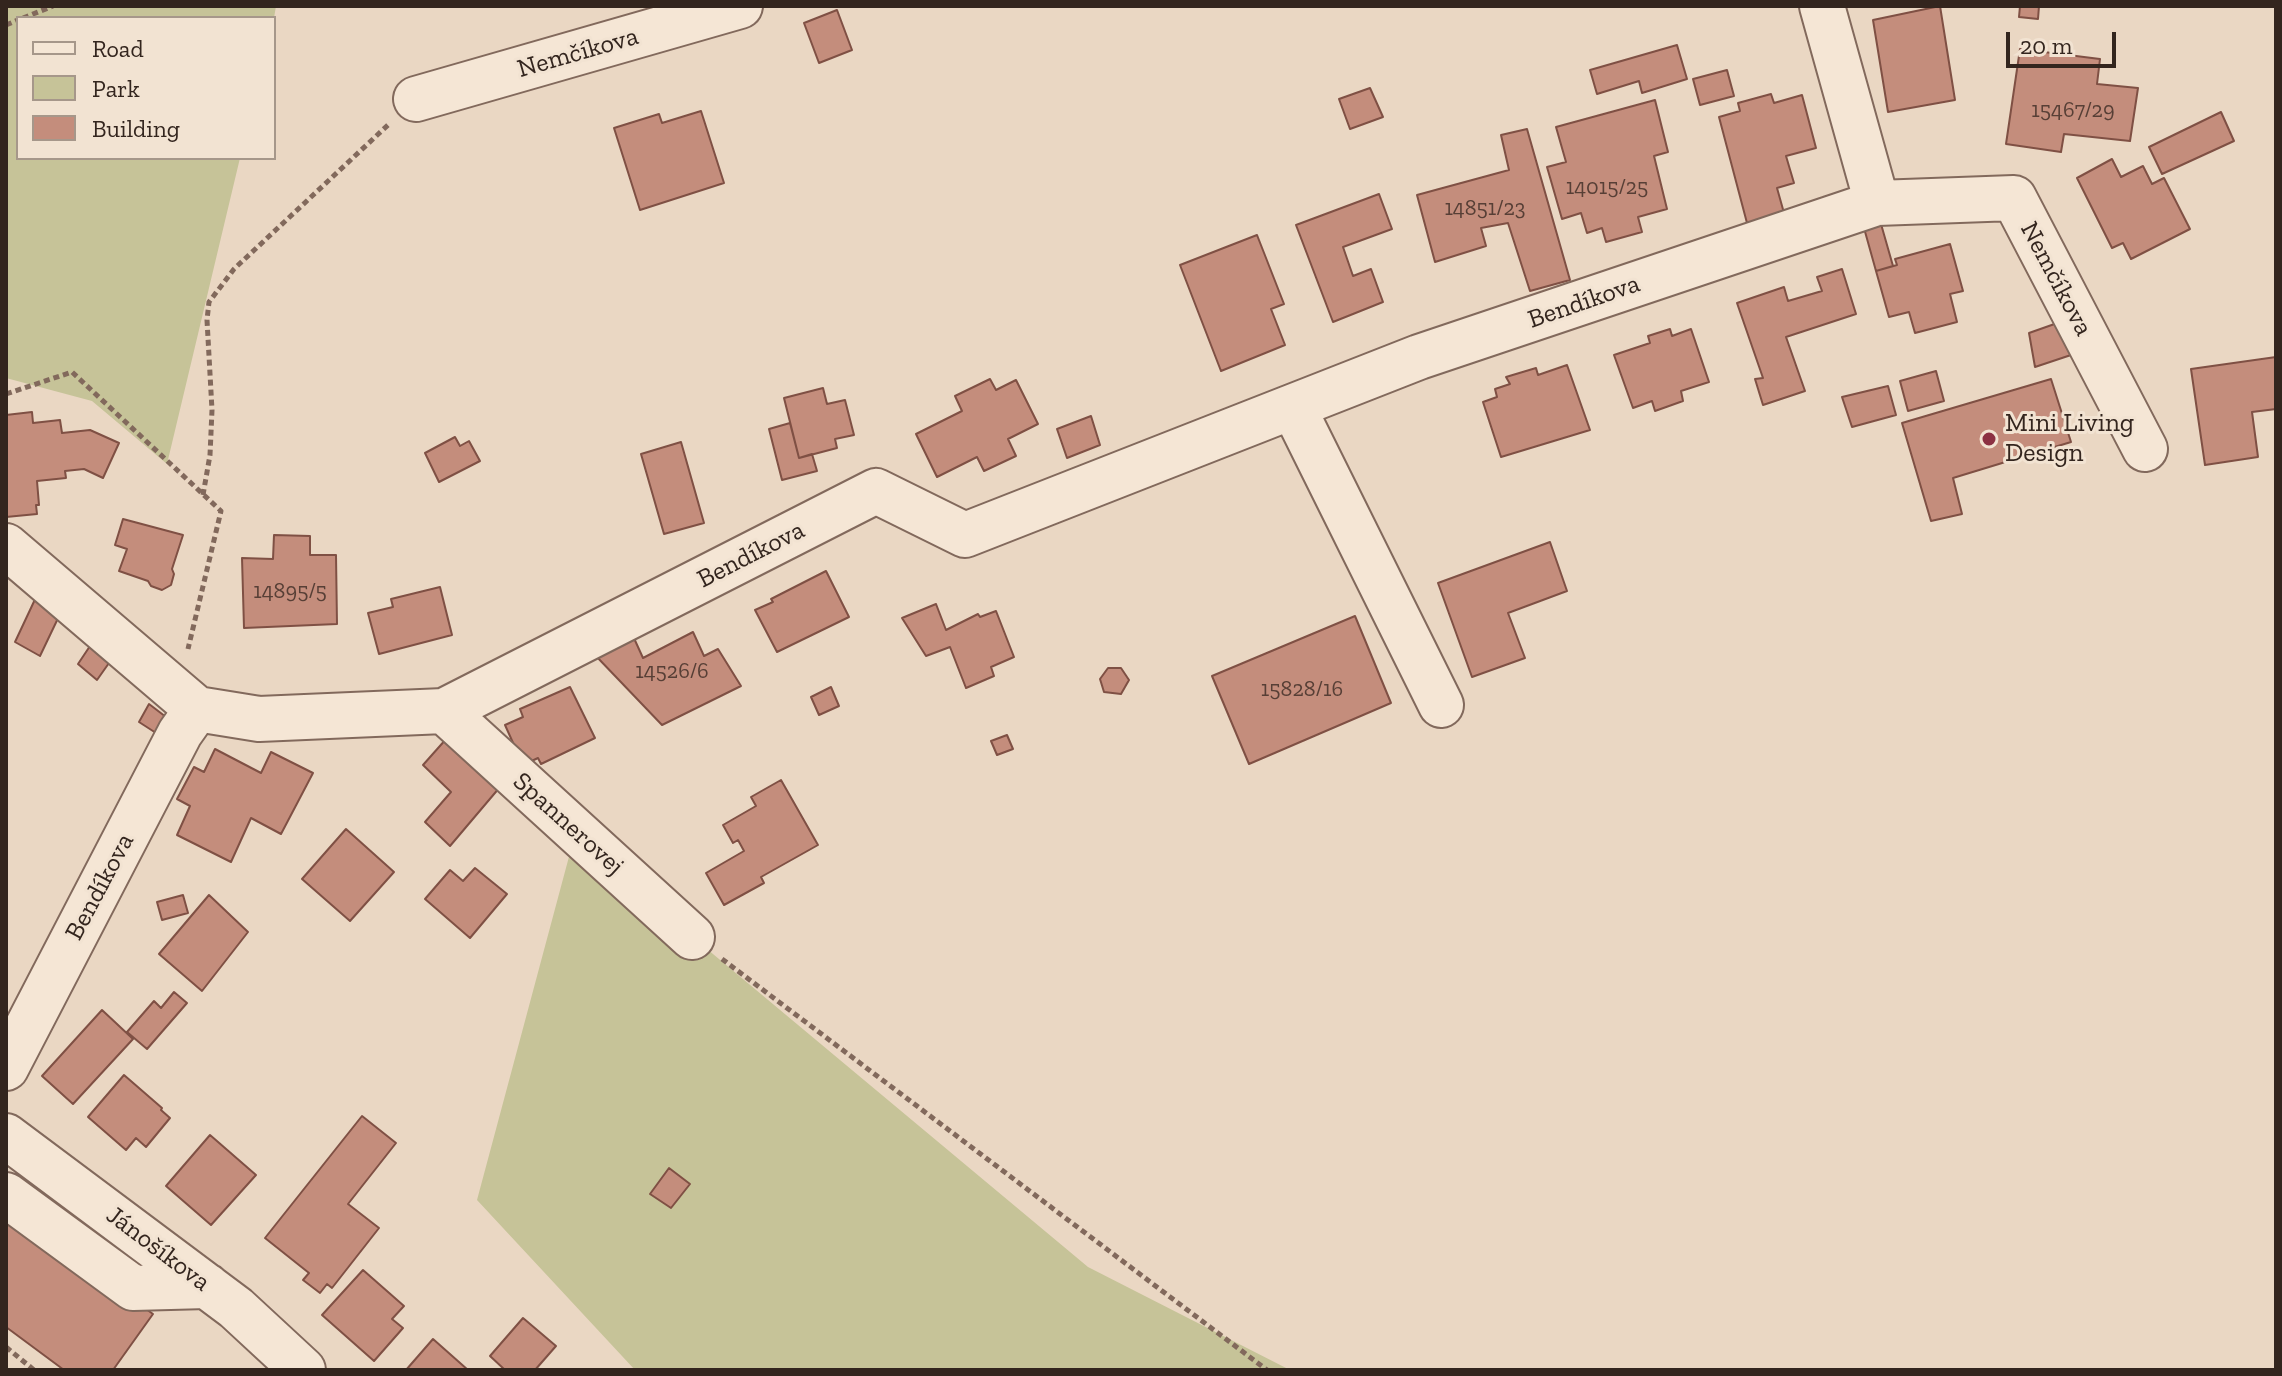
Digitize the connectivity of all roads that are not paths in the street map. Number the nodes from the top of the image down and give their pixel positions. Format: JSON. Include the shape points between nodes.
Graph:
{"nodes":[{"id":1,"x":740,"y":6,"type":"edge"},
{"id":2,"x":1822,"y":6,"type":"edge"},
{"id":3,"x":416,"y":99,"type":"road end"},
{"id":4,"x":1877,"y":203,"type":"junction"},
{"id":5,"x":1293,"y":407,"type":"junction"},
{"id":6,"x":2145,"y":449,"type":"dead end"},
{"id":7,"x":6,"y":546,"type":"edge"},
{"id":8,"x":1441,"y":705,"type":"dead end"},
{"id":9,"x":197,"y":709,"type":"junction"},
{"id":10,"x":444,"y":711,"type":"junction"},
{"id":11,"x":692,"y":937,"type":"road end"},
{"id":12,"x":6,"y":1068,"type":"edge"},
{"id":13,"x":6,"y":1136,"type":"edge"},
{"id":14,"x":6,"y":1195,"type":"edge"},
{"id":15,"x":207,"y":1286,"type":"junction"},
{"id":16,"x":303,"y":1370,"type":"edge"}],
"edges":[{"from":1,"to":3,"type":"street","name":"Nemčíkova"},
{"from":2,"to":4,"type":"street"},
{"from":4,"to":5,"type":"street","name":"Bendíkova","via":[[1419,357]]},
{"from":4,"to":6,"type":"street","name":"Nemčíkova","via":[[2014,198]]},
{"from":5,"to":8,"type":"street"},
{"from":5,"to":10,"type":"street","name":"Bendíkova","via":[[965,535],[876,491]]},
{"from":7,"to":9,"type":"street"},
{"from":9,"to":10,"type":"street","name":"Bendíkova","via":[[259,719]]},
{"from":9,"to":12,"type":"street","name":"Bendíkova"},
{"from":10,"to":11,"type":"street","name":"Spannerovej"},
{"from":13,"to":15,"type":"street","name":"Jánošíkova"},
{"from":14,"to":15,"type":"street","via":[[133,1288]]},
{"from":15,"to":16,"type":"street","name":"Jánošíkova"}]}
